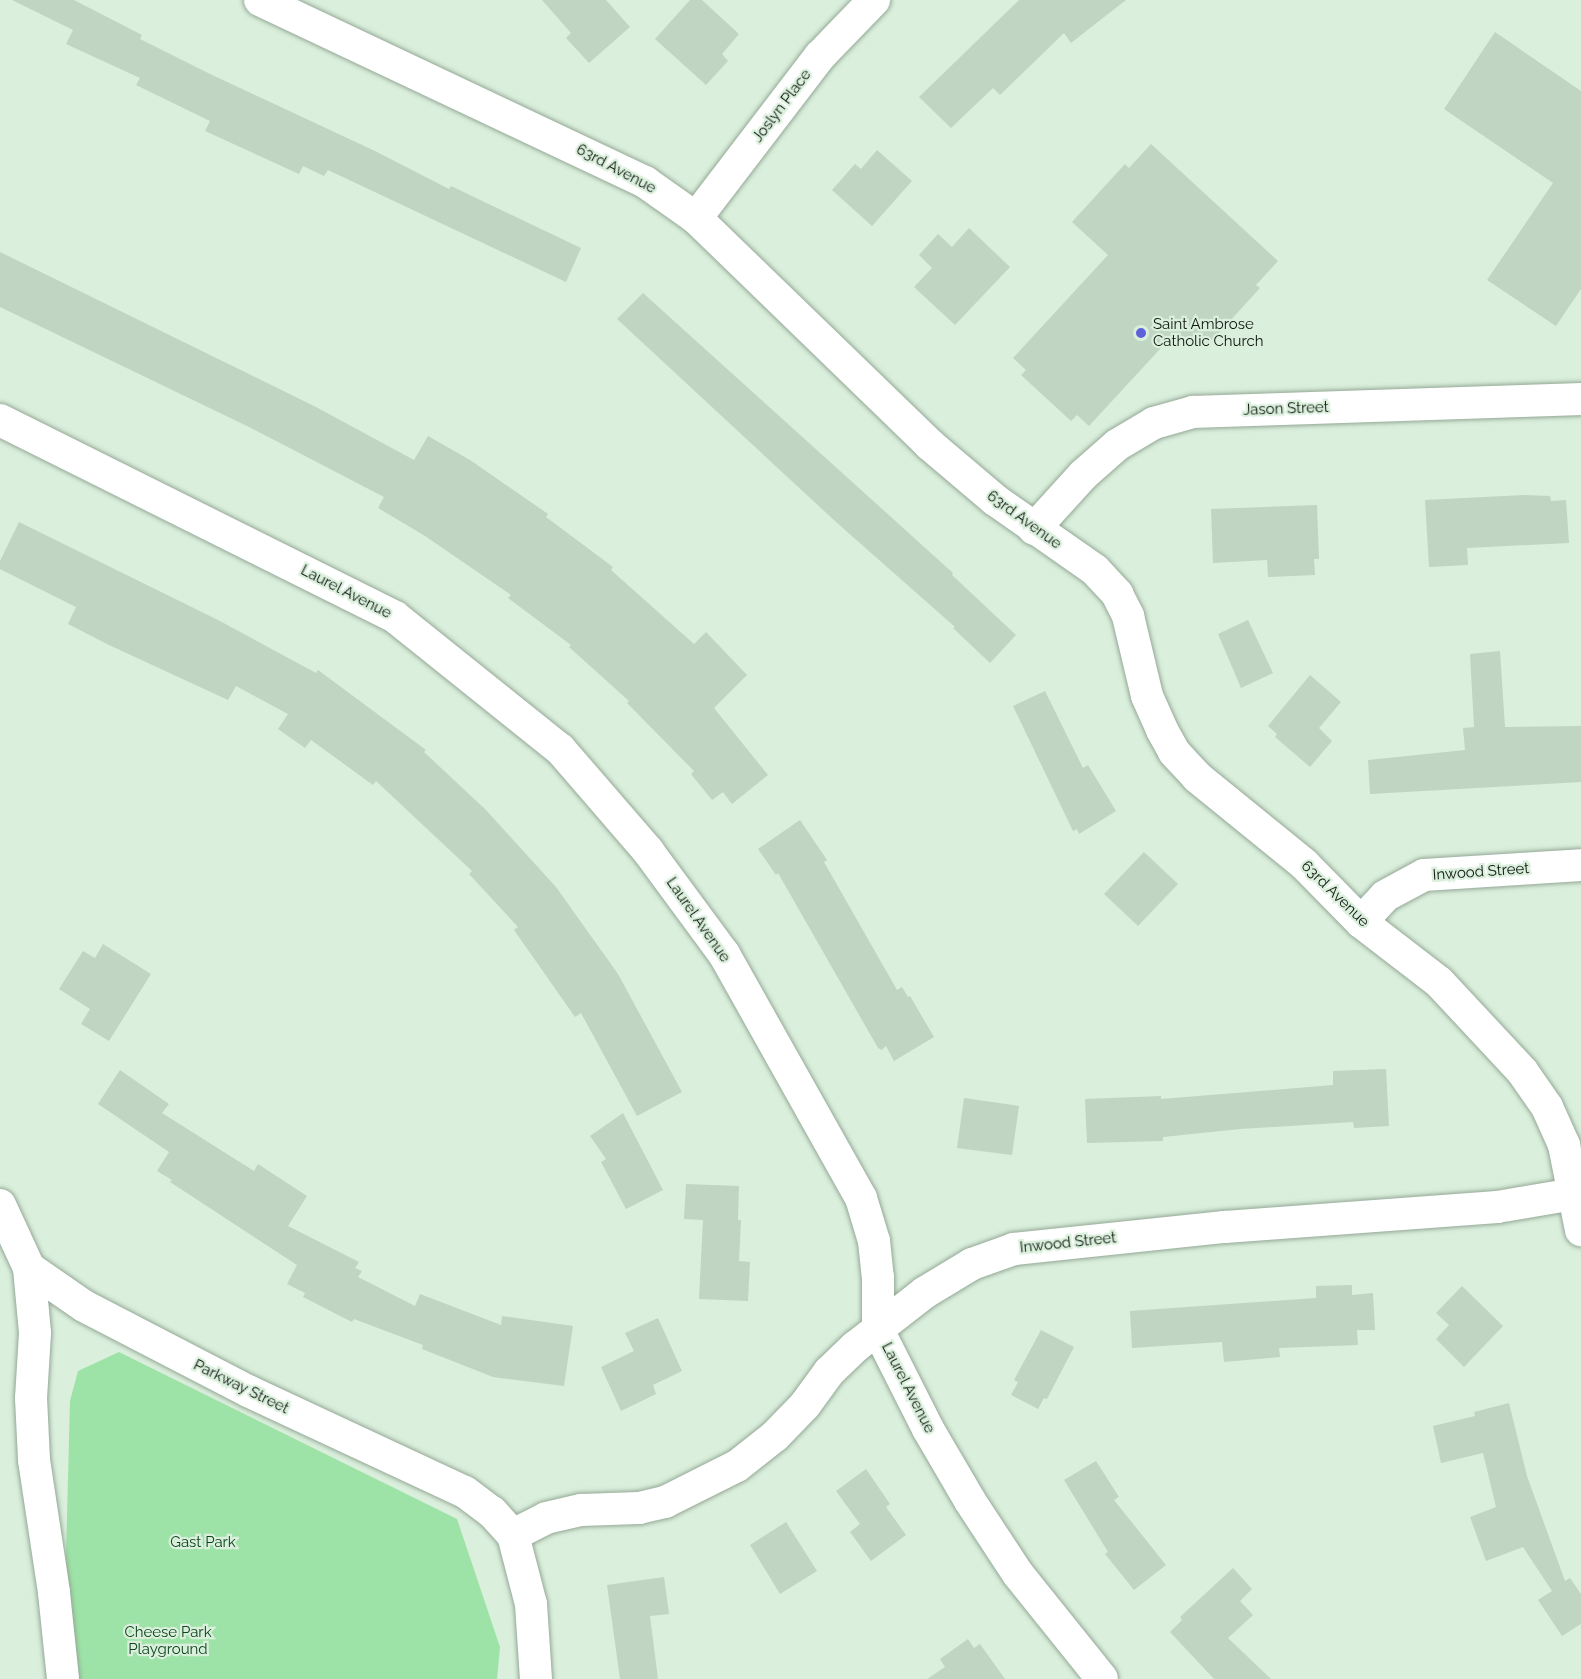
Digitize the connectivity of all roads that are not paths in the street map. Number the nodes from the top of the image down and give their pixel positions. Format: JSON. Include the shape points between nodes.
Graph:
{"nodes":[{"id":1,"x":260,"y":0,"type":"edge"},
{"id":2,"x":874,"y":0,"type":"edge"},
{"id":3,"x":696,"y":218,"type":"junction"},
{"id":4,"x":1581,"y":399,"type":"edge"},
{"id":5,"x":0,"y":420,"type":"edge"},
{"id":6,"x":1034,"y":529,"type":"junction"},
{"id":7,"x":1581,"y":865,"type":"edge"},
{"id":8,"x":1361,"y":922,"type":"junction"},
{"id":9,"x":1574,"y":1194,"type":"junction"},
{"id":10,"x":0,"y":1205,"type":"edge"},
{"id":11,"x":1581,"y":1230,"type":"edge"},
{"id":12,"x":29,"y":1268,"type":"junction"},
{"id":13,"x":878,"y":1330,"type":"junction"},
{"id":14,"x":513,"y":1535,"type":"junction"},
{"id":15,"x":63,"y":1679,"type":"edge"},
{"id":16,"x":536,"y":1679,"type":"edge"},
{"id":17,"x":1102,"y":1679,"type":"edge"}],
"edges":[{"from":1,"to":3,"type":"street","name":"63rd Avenue","via":[[596,157],[645,182]]},
{"from":2,"to":3,"type":"street","name":"Joslyn Place","via":[[820,56]]},
{"from":3,"to":6,"type":"street","name":"63rd Avenue","via":[[929,444]]},
{"from":4,"to":6,"type":"street","name":"Jason Street","via":[[1193,412],[1154,423],[1117,445],[1083,475]]},
{"from":5,"to":13,"type":"street","name":"Laurel Avenue","via":[[395,617],[560,749],[648,851],[724,954],[861,1198],[874,1240]]},
{"from":6,"to":8,"type":"street","name":"63rd Avenue","via":[[1095,570],[1117,594],[1128,616],[1148,696],[1174,752],[1197,777],[1304,864]]},
{"from":7,"to":8,"type":"street","name":"Inwood Street","via":[[1424,875],[1385,896]]},
{"from":8,"to":9,"type":"street","name":"63rd Avenue","via":[[1439,982],[1522,1071],[1547,1107],[1564,1145]]},
{"from":9,"to":11,"type":"street","name":"63rd Avenue"},
{"from":9,"to":13,"type":"street","name":"Inwood Street","via":[[1497,1207],[1225,1227],[1014,1249],[972,1263],[924,1293]]},
{"from":10,"to":12,"type":"street"},
{"from":12,"to":14,"type":"street","name":"Parkway Street","via":[[84,1306],[157,1344],[465,1492],[492,1512]]},
{"from":12,"to":15,"type":"street","via":[[35,1333],[31,1398],[34,1460]]},
{"from":13,"to":14,"type":"street","name":"Inwood Street","via":[[829,1372],[775,1436],[737,1466],[665,1502],[639,1508],[581,1510],[546,1518]]},
{"from":13,"to":17,"type":"street","name":"Laurel Avenue","via":[[970,1501],[1018,1574]]},
{"from":14,"to":16,"type":"street","via":[[531,1604]]}]}
